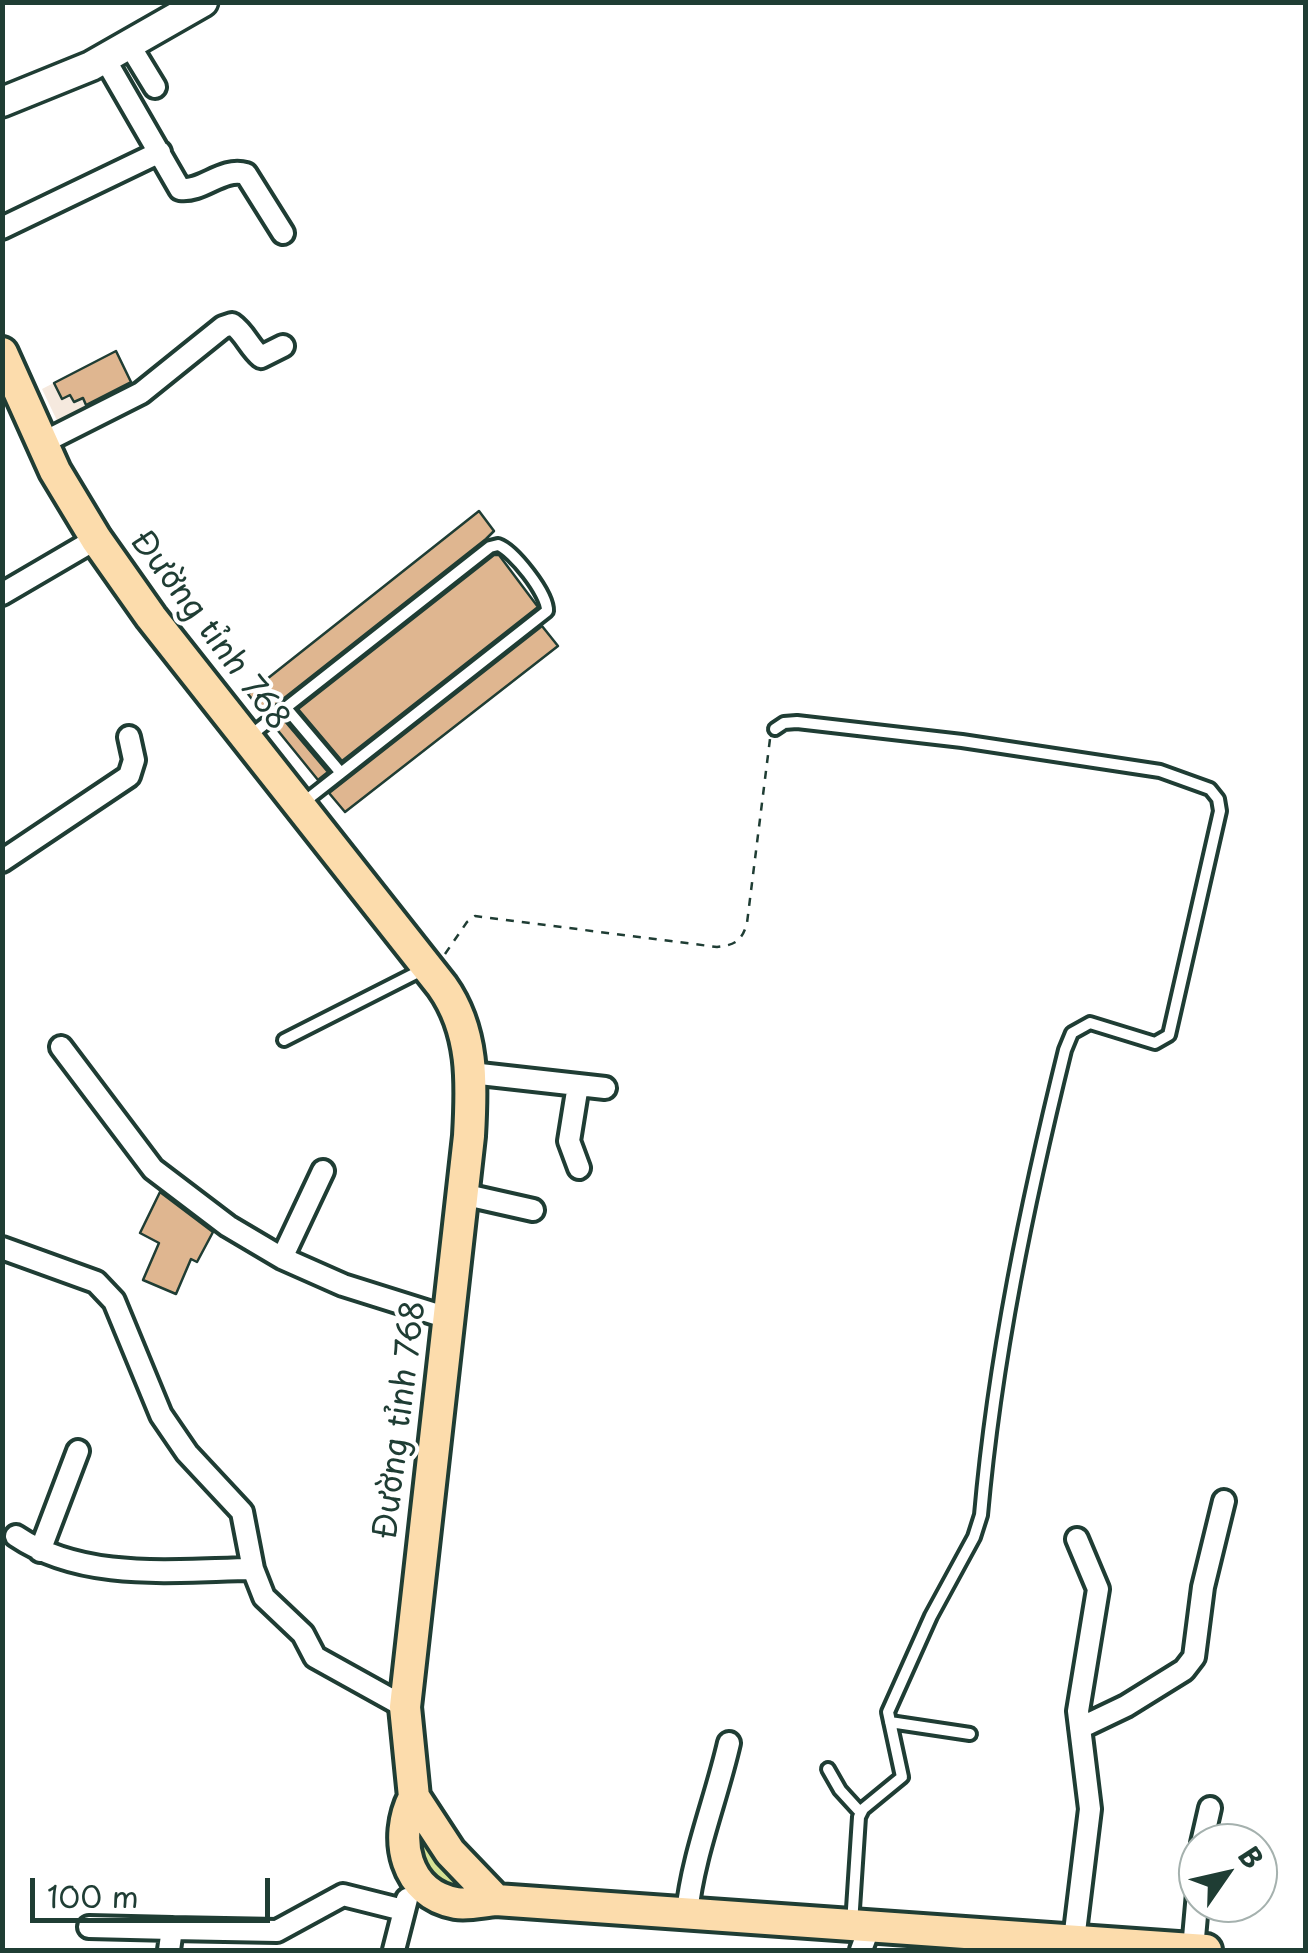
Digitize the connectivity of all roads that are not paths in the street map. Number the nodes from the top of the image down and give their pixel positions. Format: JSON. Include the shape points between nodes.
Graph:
{"nodes":[{"id":1,"x":202,"y":2,"type":"edge"},
{"id":2,"x":117,"y":52,"type":"junction"},
{"id":3,"x":155,"y":87,"type":"dead end"},
{"id":4,"x":2,"y":102,"type":"edge"},
{"id":5,"x":160,"y":152,"type":"junction"},
{"id":6,"x":2,"y":228,"type":"edge"},
{"id":7,"x":283,"y":233,"type":"dead end"},
{"id":8,"x":284,"y":346,"type":"dead end"},
{"id":9,"x":3,"y":355,"type":"edge"},
{"id":10,"x":42,"y":443,"type":"junction"},
{"id":11,"x":96,"y":539,"type":"junction"},
{"id":12,"x":2,"y":594,"type":"edge"},
{"id":13,"x":286,"y":708,"type":"junction"},
{"id":14,"x":775,"y":729,"type":"road end"},
{"id":15,"x":129,"y":736,"type":"dead end"},
{"id":16,"x":246,"y":739,"type":"junction"},
{"id":17,"x":340,"y":773,"type":"junction"},
{"id":18,"x":299,"y":806,"type":"junction"},
{"id":19,"x":2,"y":862,"type":"edge"},
{"id":20,"x":430,"y":970,"type":"junction"},
{"id":21,"x":284,"y":1040,"type":"dead end"},
{"id":22,"x":61,"y":1047,"type":"dead end"},
{"id":23,"x":471,"y":1073,"type":"junction"},
{"id":24,"x":578,"y":1085,"type":"junction"},
{"id":25,"x":604,"y":1088,"type":"dead end"},
{"id":26,"x":578,"y":1168,"type":"dead end"},
{"id":27,"x":323,"y":1171,"type":"dead end"},
{"id":28,"x":462,"y":1194,"type":"junction"},
{"id":29,"x":532,"y":1210,"type":"dead end"},
{"id":30,"x":2,"y":1248,"type":"edge"},
{"id":31,"x":282,"y":1258,"type":"junction"},
{"id":32,"x":448,"y":1318,"type":"junction"},
{"id":33,"x":78,"y":1451,"type":"dead end"},
{"id":34,"x":1224,"y":1501,"type":"dead end"},
{"id":35,"x":16,"y":1536,"type":"dead end"},
{"id":36,"x":1077,"y":1539,"type":"dead end"},
{"id":37,"x":40,"y":1551,"type":"junction"},
{"id":38,"x":253,"y":1569,"type":"junction"},
{"id":39,"x":405,"y":1707,"type":"junction"},
{"id":40,"x":890,"y":1722,"type":"junction"},
{"id":41,"x":1080,"y":1728,"type":"junction"},
{"id":42,"x":970,"y":1734,"type":"dead end"},
{"id":43,"x":728,"y":1743,"type":"dead end"},
{"id":44,"x":828,"y":1769,"type":"dead end"},
{"id":45,"x":414,"y":1797,"type":"junction"},
{"id":46,"x":1210,"y":1808,"type":"dead end"},
{"id":47,"x":862,"y":1813,"type":"junction"},
{"id":48,"x":1207,"y":1823,"type":"edge"},
{"id":49,"x":414,"y":1878,"type":"junction"},
{"id":50,"x":496,"y":1900,"type":"junction"},
{"id":51,"x":403,"y":1910,"type":"junction"},
{"id":52,"x":687,"y":1913,"type":"junction"},
{"id":53,"x":1199,"y":1923,"type":"edge"},
{"id":54,"x":89,"y":1927,"type":"dead end"},
{"id":55,"x":861,"y":1934,"type":"edge"},
{"id":56,"x":170,"y":1940,"type":"edge"},
{"id":57,"x":914,"y":1940,"type":"edge"},
{"id":58,"x":1074,"y":1940,"type":"junction"},
{"id":59,"x":1128,"y":1947,"type":"edge"},
{"id":60,"x":394,"y":1950,"type":"edge"},
{"id":61,"x":1200,"y":1950,"type":"edge"}],
"edges":[{"from":1,"to":2,"type":"main road"},
{"from":2,"to":3,"type":"street"},
{"from":2,"to":4,"type":"main road"},
{"from":2,"to":5,"type":"street"},
{"from":5,"to":6,"type":"street"},
{"from":5,"to":7,"type":"street","via":[[184,191],[226,174],[246,174]]},
{"from":8,"to":10,"type":"street","via":[[261,357],[242,331],[222,327],[140,394]]},
{"from":9,"to":10,"type":"main road","name":"Đường tỉnh 768"},
{"from":10,"to":11,"type":"main road","name":"Đường tỉnh 768"},
{"from":11,"to":12,"type":"street"},
{"from":11,"to":16,"type":"main road","name":"Đường tỉnh 768"},
{"from":13,"to":16,"type":"lane"},
{"from":13,"to":17,"type":"lane"},
{"from":13,"to":17,"type":"lane","via":[[490,548],[509,550],[546,598],[547,611]]},
{"from":14,"to":40,"type":"lane","via":[[816,724],[1160,771],[1210,789],[1220,811],[1169,1036],[1155,1044],[1090,1023],[1072,1033],[1065,1050],[998,1363],[978,1524],[908,1664]]},
{"from":15,"to":19,"type":"street","via":[[129,776]]},
{"from":16,"to":18,"type":"main road","name":"Đường tỉnh 768"},
{"from":17,"to":18,"type":"lane"},
{"from":18,"to":20,"type":"main road","name":"Đường tỉnh 768"},
{"from":20,"to":21,"type":"lane"},
{"from":20,"to":23,"type":"main road","name":"Đường tỉnh 768","via":[[463,1027]]},
{"from":22,"to":31,"type":"street","via":[[153,1168]]},
{"from":23,"to":24,"type":"street"},
{"from":23,"to":28,"type":"main road","name":"Đường tỉnh 768"},
{"from":24,"to":25,"type":"street"},
{"from":24,"to":26,"type":"street","via":[[570,1141]]},
{"from":27,"to":31,"type":"street"},
{"from":28,"to":29,"type":"street"},
{"from":28,"to":32,"type":"main road","name":"Đường tỉnh 768"},
{"from":30,"to":38,"type":"street","via":[[96,1282],[114,1301],[160,1414],[242,1512]]},
{"from":31,"to":32,"type":"street"},
{"from":32,"to":39,"type":"main road","name":"Đường tỉnh 768"},
{"from":33,"to":37,"type":"street"},
{"from":34,"to":41,"type":"street","via":[[1194,1657],[1184,1670]]},
{"from":35,"to":37,"type":"street"},
{"from":36,"to":41,"type":"street","via":[[1098,1589],[1081,1680]]},
{"from":37,"to":38,"type":"street","via":[[139,1571]]},
{"from":38,"to":39,"type":"street","via":[[264,1598],[303,1634],[316,1656]]},
{"from":39,"to":45,"type":"main road","name":"Đường tỉnh 768"},
{"from":40,"to":42,"type":"lane"},
{"from":40,"to":47,"type":"lane","via":[[902,1777]]},
{"from":41,"to":58,"type":"street","via":[[1090,1808]]},
{"from":43,"to":52,"type":"street"},
{"from":44,"to":47,"type":"lane"},
{"from":45,"to":49,"type":"main road","via":[[404,1825]]},
{"from":45,"to":50,"type":"main road","name":"Đường tỉnh 768","via":[[450,1852]]},
{"from":46,"to":48,"type":"street"},
{"from":47,"to":55,"type":"lane"},
{"from":49,"to":50,"type":"main road","via":[[454,1902]]},
{"from":49,"to":51,"type":"street"},
{"from":50,"to":52,"type":"main road"},
{"from":51,"to":56,"type":"street","via":[[343,1895],[277,1930]]},
{"from":51,"to":60,"type":"street"},
{"from":52,"to":55,"type":"main road"},
{"from":53,"to":61,"type":"street"},
{"from":54,"to":56,"type":"street"},
{"from":55,"to":57,"type":"main road"},
{"from":57,"to":58,"type":"main road"},
{"from":58,"to":59,"type":"main road"},
{"from":59,"to":61,"type":"main road"}]}
